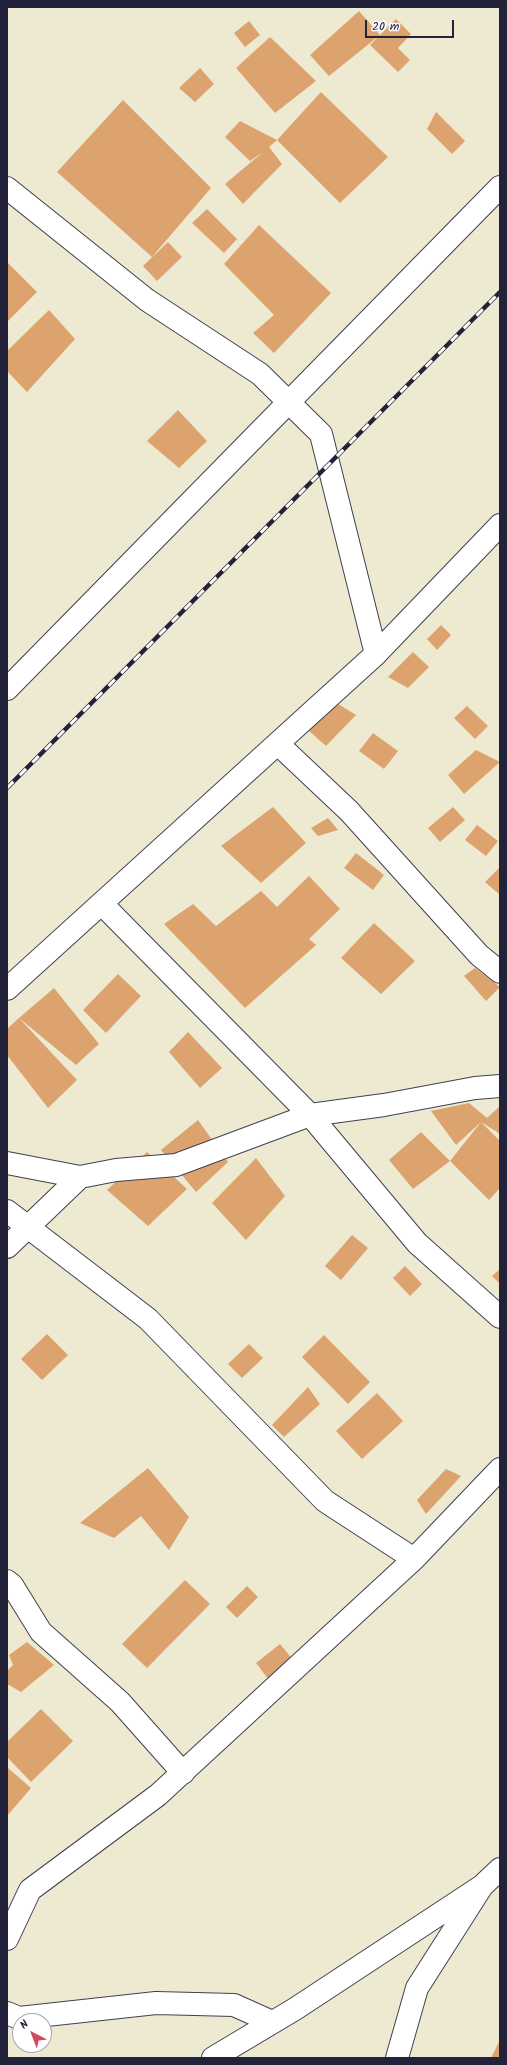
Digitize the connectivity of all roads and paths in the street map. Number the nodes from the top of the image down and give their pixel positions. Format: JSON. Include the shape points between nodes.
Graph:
{"nodes":[{"id":1,"x":500,"y":187,"type":"edge"},
{"id":2,"x":7,"y":188,"type":"edge"},
{"id":3,"x":289,"y":402,"type":"junction"},
{"id":4,"x":500,"y":525,"type":"edge"},
{"id":5,"x":376,"y":654,"type":"junction"},
{"id":6,"x":7,"y":689,"type":"edge"},
{"id":7,"x":278,"y":744,"type":"junction"},
{"id":8,"x":102,"y":904,"type":"junction"},
{"id":9,"x":500,"y":972,"type":"edge"},
{"id":10,"x":7,"y":989,"type":"edge"},
{"id":11,"x":500,"y":1086,"type":"edge"},
{"id":12,"x":310,"y":1115,"type":"junction"},
{"id":13,"x":7,"y":1163,"type":"edge"},
{"id":14,"x":80,"y":1177,"type":"junction"},
{"id":15,"x":7,"y":1211,"type":"edge"},
{"id":16,"x":28,"y":1228,"type":"junction"},
{"id":17,"x":7,"y":1247,"type":"edge"},
{"id":18,"x":500,"y":1316,"type":"edge"},
{"id":19,"x":500,"y":1469,"type":"edge"},
{"id":20,"x":414,"y":1559,"type":"junction"},
{"id":21,"x":9,"y":1584,"type":"edge"},
{"id":22,"x":183,"y":1773,"type":"junction"},
{"id":23,"x":500,"y":1869,"type":"edge"},
{"id":24,"x":482,"y":1886,"type":"junction"},
{"id":25,"x":7,"y":1939,"type":"edge"},
{"id":26,"x":7,"y":2013,"type":"edge"},
{"id":27,"x":272,"y":2022,"type":"junction"},
{"id":28,"x":213,"y":2058,"type":"edge"},
{"id":29,"x":397,"y":2058,"type":"edge"}],
"edges":[{"from":1,"to":3,"type":"street"},
{"from":2,"to":3,"type":"street","via":[[147,300],[260,374]]},
{"from":3,"to":5,"type":"street","via":[[321,434]]},
{"from":3,"to":6,"type":"street"},
{"from":4,"to":5,"type":"street"},
{"from":5,"to":7,"type":"street"},
{"from":7,"to":8,"type":"street"},
{"from":7,"to":9,"type":"street","via":[[349,811],[479,955]]},
{"from":8,"to":10,"type":"street"},
{"from":8,"to":12,"type":"street"},
{"from":11,"to":12,"type":"street"},
{"from":12,"to":14,"type":"street","via":[[176,1165],[116,1170]]},
{"from":12,"to":18,"type":"street","via":[[417,1243]]},
{"from":13,"to":14,"type":"street"},
{"from":14,"to":16,"type":"street"},
{"from":15,"to":16,"type":"street"},
{"from":16,"to":17,"type":"street"},
{"from":16,"to":20,"type":"street","via":[[148,1319],[325,1501]]},
{"from":19,"to":20,"type":"street"},
{"from":20,"to":22,"type":"street"},
{"from":21,"to":22,"type":"street","via":[[41,1632],[120,1702]]},
{"from":22,"to":25,"type":"street","via":[[158,1795],[30,1890]]},
{"from":23,"to":24,"type":"street"},
{"from":24,"to":27,"type":"street"},
{"from":24,"to":29,"type":"street","via":[[417,1988]]},
{"from":26,"to":27,"type":"street","via":[[20,2018],[156,2003],[234,2005]]},
{"from":27,"to":28,"type":"street"}]}
